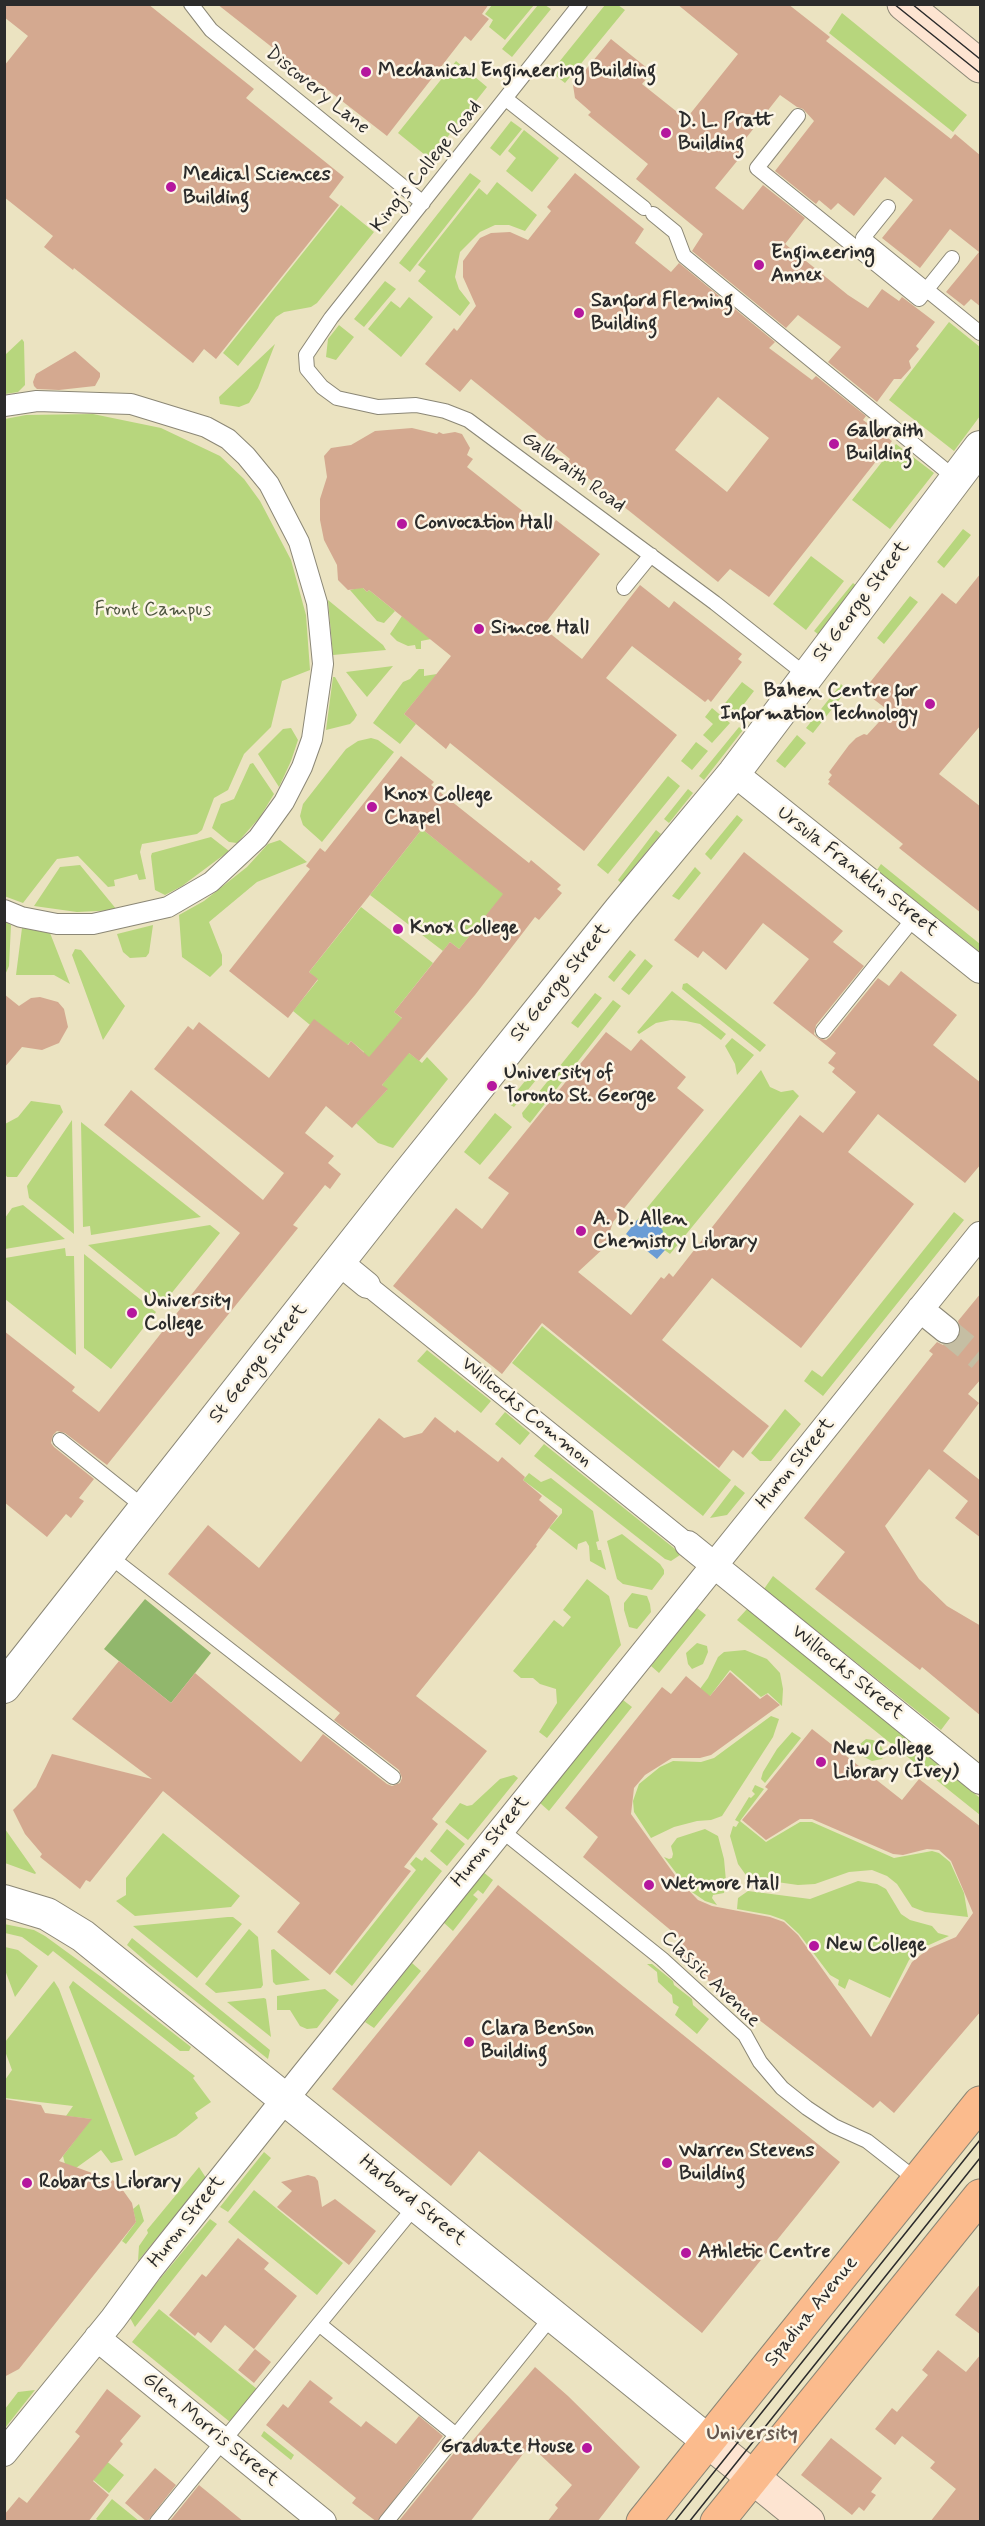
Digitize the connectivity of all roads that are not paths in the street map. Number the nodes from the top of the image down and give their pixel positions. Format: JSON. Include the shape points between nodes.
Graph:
{"nodes":[{"id":1,"x":191,"y":4,"type":"edge"},
{"id":2,"x":904,"y":4,"type":"edge"},
{"id":3,"x":574,"y":7,"type":"edge"},
{"id":4,"x":976,"y":57,"type":"edge"},
{"id":5,"x":506,"y":99,"type":"junction"},
{"id":6,"x":798,"y":116,"type":"dead end"},
{"id":7,"x":423,"y":203,"type":"junction"},
{"id":8,"x":888,"y":207,"type":"dead end"},
{"id":9,"x":952,"y":258,"type":"dead end"},
{"id":10,"x":926,"y":290,"type":"junction"},
{"id":11,"x":981,"y":333,"type":"edge"},
{"id":12,"x":306,"y":355,"type":"joint"},
{"id":13,"x":4,"y":406,"type":"edge"},
{"id":14,"x":981,"y":447,"type":"edge"},
{"id":15,"x":955,"y":478,"type":"junction"},
{"id":16,"x":651,"y":555,"type":"junction"},
{"id":17,"x":624,"y":588,"type":"dead end"},
{"id":18,"x":806,"y":675,"type":"junction"},
{"id":19,"x":734,"y":773,"type":"junction"},
{"id":20,"x":4,"y":910,"type":"edge"},
{"id":21,"x":914,"y":918,"type":"junction"},
{"id":22,"x":981,"y":970,"type":"edge"},
{"id":23,"x":823,"y":1031,"type":"dead end"},
{"id":24,"x":981,"y":1235,"type":"edge"},
{"id":25,"x":339,"y":1262,"type":"junction"},
{"id":26,"x":368,"y":1285,"type":"joint"},
{"id":27,"x":920,"y":1310,"type":"junction"},
{"id":28,"x":946,"y":1330,"type":"tunnel mouth"},
{"id":29,"x":60,"y":1440,"type":"dead end"},
{"id":30,"x":145,"y":1508,"type":"junction"},
{"id":31,"x":688,"y":1544,"type":"joint"},
{"id":32,"x":108,"y":1555,"type":"junction"},
{"id":33,"x":714,"y":1565,"type":"junction"},
{"id":34,"x":4,"y":1687,"type":"edge"},
{"id":35,"x":393,"y":1777,"type":"dead end"},
{"id":36,"x":981,"y":1781,"type":"edge"},
{"id":37,"x":501,"y":1830,"type":"junction"},
{"id":38,"x":4,"y":1901,"type":"edge"},
{"id":39,"x":286,"y":2098,"type":"junction"},
{"id":40,"x":981,"y":2103,"type":"edge"},
{"id":41,"x":918,"y":2181,"type":"junction"},
{"id":42,"x":981,"y":2196,"type":"edge"},
{"id":43,"x":417,"y":2204,"type":"junction"},
{"id":44,"x":553,"y":2315,"type":"junction"},
{"id":45,"x":319,"y":2324,"type":"junction"},
{"id":46,"x":98,"y":2338,"type":"junction"},
{"id":47,"x":456,"y":2435,"type":"junction"},
{"id":48,"x":223,"y":2440,"type":"junction"},
{"id":49,"x":708,"y":2441,"type":"junction"},
{"id":50,"x":4,"y":2453,"type":"edge"},
{"id":51,"x":753,"y":2478,"type":"junction"},
{"id":52,"x":157,"y":2522,"type":"edge"},
{"id":53,"x":323,"y":2522,"type":"edge"},
{"id":54,"x":386,"y":2522,"type":"edge"},
{"id":55,"x":644,"y":2522,"type":"edge"},
{"id":56,"x":717,"y":2522,"type":"edge"},
{"id":57,"x":808,"y":2522,"type":"edge"}],
"edges":[{"from":1,"to":7,"type":"lane","name":"Discovery Lane","via":[[211,30]]},
{"from":2,"to":4,"type":"main road"},
{"from":3,"to":5,"type":"lane","name":"King's College Road"},
{"from":5,"to":7,"type":"lane","name":"King's College Road"},
{"from":5,"to":15,"type":"lane","via":[[675,232],[684,256]]},
{"from":6,"to":10,"type":"lane","via":[[757,168],[919,299]]},
{"from":7,"to":12,"type":"lane","name":"King's College Road"},
{"from":8,"to":10,"type":"lane","via":[[863,238]]},
{"from":9,"to":10,"type":"lane"},
{"from":10,"to":11,"type":"lane"},
{"from":12,"to":16,"type":"lane","name":"Galbraith Road","via":[[307,369],[337,398],[378,407],[416,405],[468,420]]},
{"from":13,"to":20,"type":"street","via":[[37,401],[131,404],[206,427],[228,439],[269,484],[299,542],[317,603],[323,664],[312,739],[302,767],[284,802],[258,838],[211,882],[168,907],[93,924],[57,924]]},
{"from":14,"to":15,"type":"street","name":"St George Street"},
{"from":15,"to":18,"type":"street","name":"St George Street"},
{"from":16,"to":17,"type":"lane"},
{"from":16,"to":18,"type":"lane","name":"Galbraith Road"},
{"from":18,"to":19,"type":"street","name":"St George Street"},
{"from":19,"to":21,"type":"street","name":"Ursula Franklin Street"},
{"from":19,"to":25,"type":"street","name":"St George Street"},
{"from":21,"to":22,"type":"street","name":"Ursula Franklin Street"},
{"from":21,"to":23,"type":"lane"},
{"from":24,"to":27,"type":"street","name":"Huron Street"},
{"from":25,"to":26,"type":"street","name":"Willcocks Common"},
{"from":25,"to":30,"type":"street","name":"St George Street"},
{"from":26,"to":31,"type":"street","name":"Willcocks Common"},
{"from":27,"to":28,"type":"street"},
{"from":27,"to":33,"type":"street","name":"Huron Street"},
{"from":29,"to":30,"type":"lane"},
{"from":30,"to":32,"type":"street","name":"St George Street"},
{"from":31,"to":33,"type":"street","name":"Willcocks Common"},
{"from":32,"to":34,"type":"street","name":"St George Street"},
{"from":32,"to":35,"type":"lane"},
{"from":33,"to":36,"type":"street","name":"Willcocks Street"},
{"from":33,"to":37,"type":"street","name":"Huron Street"},
{"from":37,"to":39,"type":"street","name":"Huron Street"},
{"from":37,"to":41,"type":"lane","name":"Classic Avenue","via":[[662,1959],[745,2035],[760,2062],[782,2088],[834,2126],[867,2141]]},
{"from":38,"to":39,"type":"street","name":"Harbord Street","via":[[46,1914],[83,1936]]},
{"from":39,"to":43,"type":"street","name":"Harbord Street"},
{"from":39,"to":46,"type":"street","name":"Huron Street"},
{"from":40,"to":41,"type":"main road","name":"Spadina Avenue"},
{"from":41,"to":49,"type":"main road","name":"Spadina Avenue"},
{"from":42,"to":51,"type":"main road"},
{"from":43,"to":44,"type":"street","name":"Harbord Street"},
{"from":43,"to":45,"type":"lane"},
{"from":44,"to":47,"type":"lane"},
{"from":44,"to":49,"type":"street","name":"Harbord Street"},
{"from":45,"to":47,"type":"lane"},
{"from":45,"to":48,"type":"lane"},
{"from":46,"to":48,"type":"street","name":"Glen Morris Street"},
{"from":46,"to":50,"type":"street","name":"Huron Street"},
{"from":47,"to":54,"type":"lane"},
{"from":48,"to":52,"type":"lane"},
{"from":48,"to":53,"type":"street","name":"Glen Morris Street"},
{"from":49,"to":51,"type":"main road","name":"Harbord Street"},
{"from":49,"to":55,"type":"main road","name":"Spadina Avenue"},
{"from":51,"to":56,"type":"main road"},
{"from":51,"to":57,"type":"main road","name":"Harbord Street"}]}
